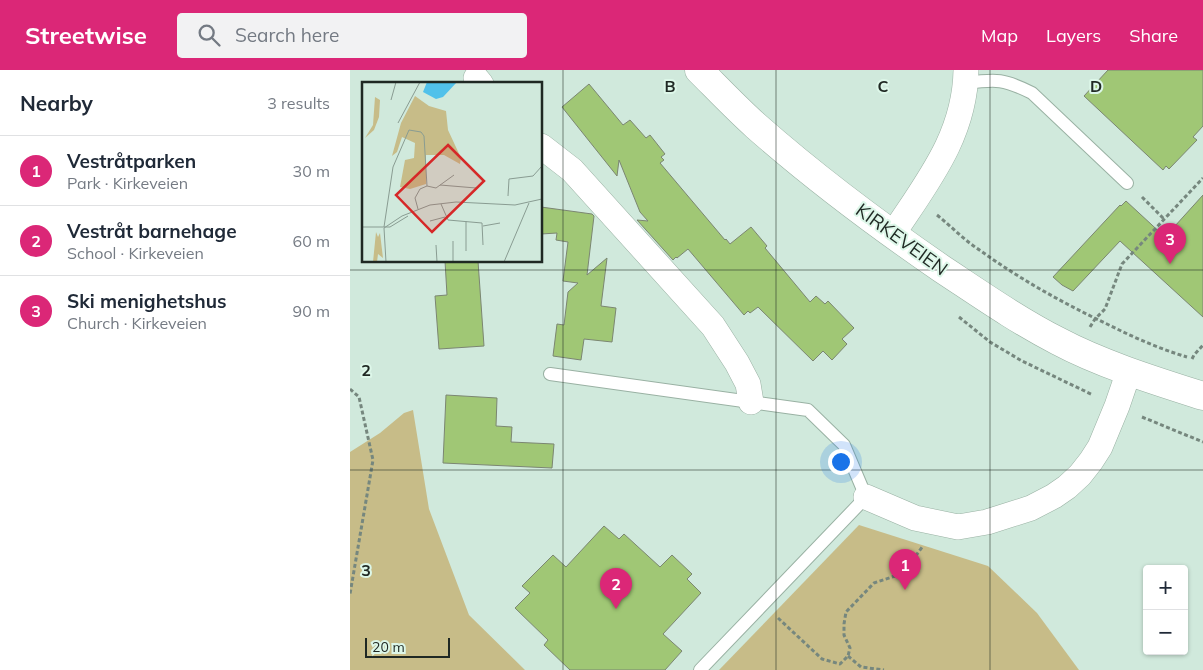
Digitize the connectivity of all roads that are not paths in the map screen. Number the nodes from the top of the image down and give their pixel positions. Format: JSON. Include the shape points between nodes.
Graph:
{"nodes":[{"id":1,"x":700,"y":70,"type":"edge"},
{"id":2,"x":966,"y":77,"type":"edge"},
{"id":3,"x":542,"y":147,"type":"edge"},
{"id":4,"x":1127,"y":183,"type":"road end"},
{"id":5,"x":893,"y":234,"type":"junction"},
{"id":6,"x":1129,"y":371,"type":"junction"},
{"id":7,"x":550,"y":374,"type":"dead end"},
{"id":8,"x":1203,"y":396,"type":"edge"},
{"id":9,"x":751,"y":402,"type":"junction"},
{"id":10,"x":866,"y":497,"type":"junction"},
{"id":11,"x":700,"y":670,"type":"edge"}],
"edges":[{"from":1,"to":5,"type":"main road","name":"KIRKEVEIEN","via":[[782,148]]},
{"from":2,"to":4,"type":"lane","via":[[1005,81],[1032,94]]},
{"from":2,"to":5,"type":"street","via":[[963,105],[950,144]]},
{"from":3,"to":9,"type":"street","via":[[572,170],[713,326],[748,384]]},
{"from":5,"to":6,"type":"main road","name":"KIRKEVEIEN","via":[[999,308],[1077,351]]},
{"from":6,"to":8,"type":"main road","name":"KIRKEVEIEN"},
{"from":6,"to":10,"type":"street","via":[[1100,447],[1091,461],[1067,487],[1031,508],[958,527],[914,518]]},
{"from":7,"to":9,"type":"lane"},
{"from":9,"to":10,"type":"lane","via":[[808,410],[844,444]]},
{"from":10,"to":11,"type":"lane"}]}
